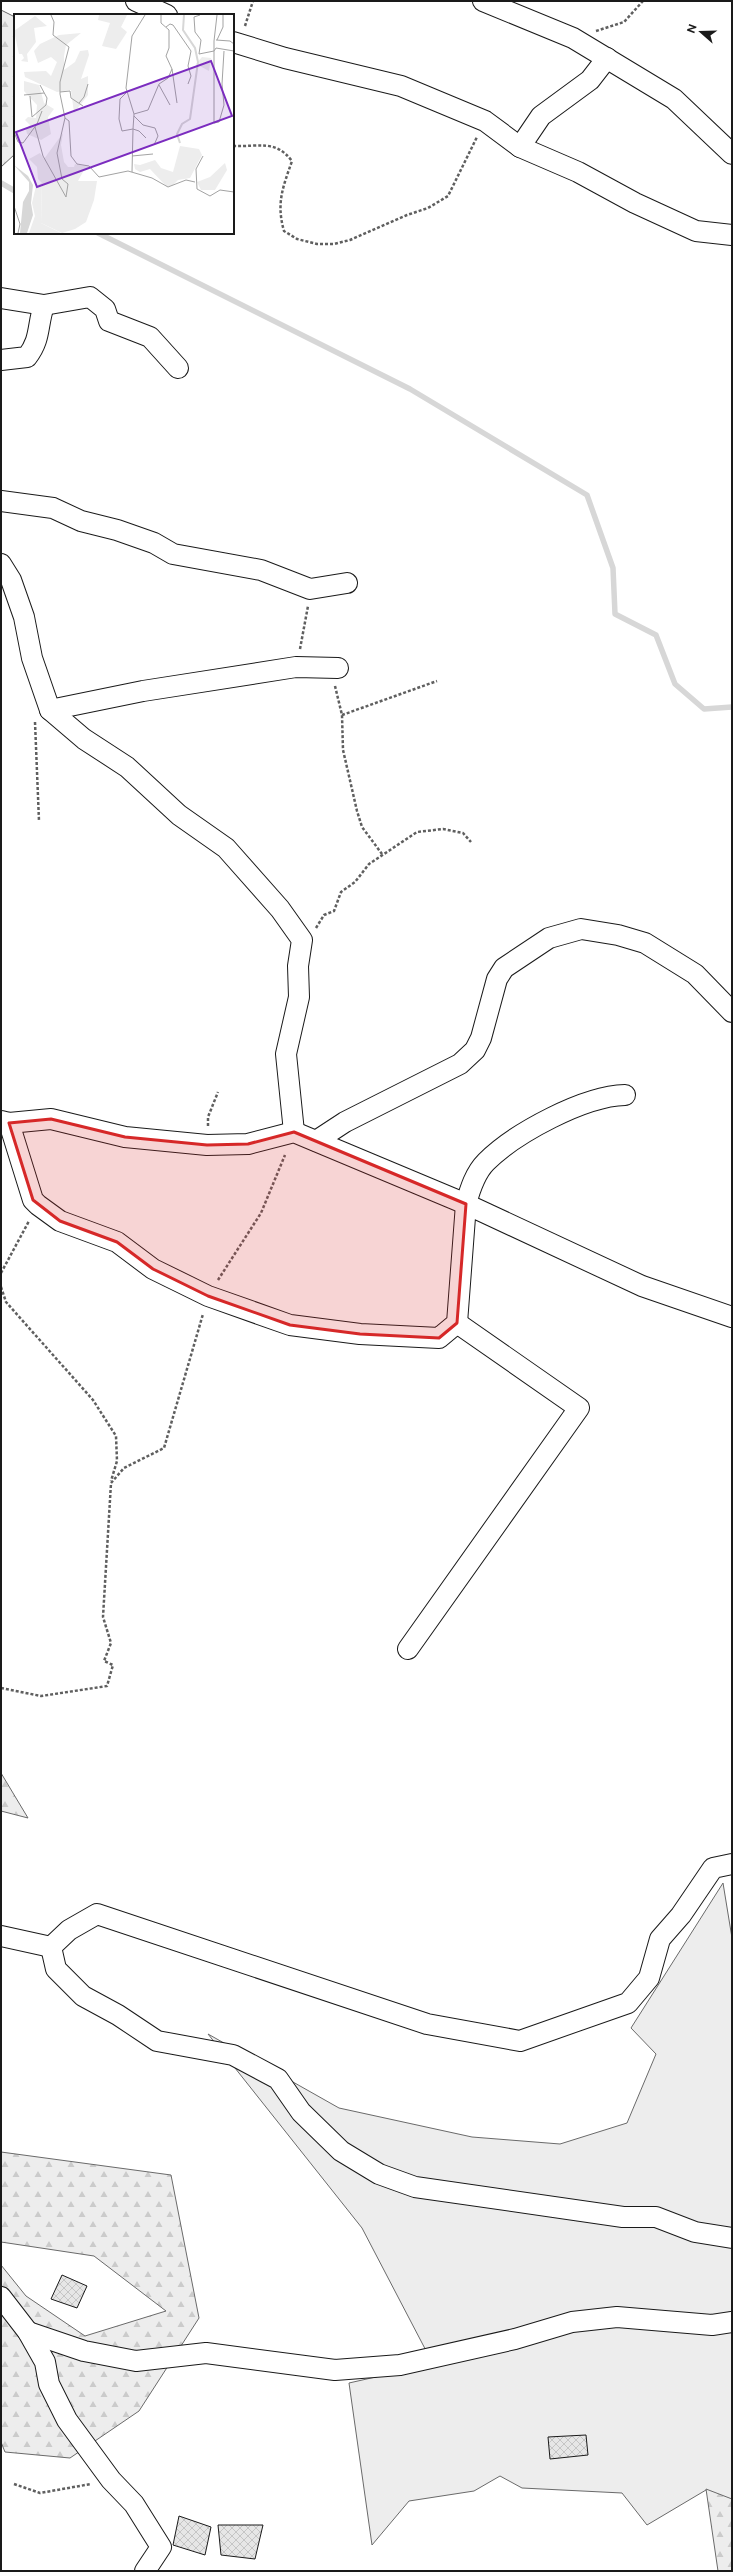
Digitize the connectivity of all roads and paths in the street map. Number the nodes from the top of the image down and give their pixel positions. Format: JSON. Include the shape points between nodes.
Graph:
{"nodes":[{"id":1,"x":136,"y":1,"type":"edge"},
{"id":2,"x":253,"y":1,"type":"edge"},
{"id":3,"x":484,"y":1,"type":"edge"},
{"id":4,"x":643,"y":1,"type":"edge"},
{"id":5,"x":165,"y":14,"type":"edge"},
{"id":6,"x":573,"y":38,"type":"junction"},
{"id":7,"x":236,"y":44,"type":"edge"},
{"id":8,"x":607,"y":58,"type":"junction"},
{"id":9,"x":485,"y":121,"type":"junction"},
{"id":10,"x":234,"y":146,"type":"edge"},
{"id":11,"x":520,"y":147,"type":"junction"},
{"id":12,"x":732,"y":154,"type":"edge"},
{"id":13,"x":732,"y":235,"type":"edge"},
{"id":14,"x":1,"y":298,"type":"edge"},
{"id":15,"x":44,"y":305,"type":"junction"},
{"id":16,"x":1,"y":360,"type":"edge"},
{"id":17,"x":178,"y":368,"type":"dead end"},
{"id":18,"x":1,"y":501,"type":"edge"},
{"id":19,"x":1,"y":564,"type":"edge"},
{"id":20,"x":347,"y":583,"type":"dead end"},
{"id":21,"x":310,"y":589,"type":"junction"},
{"id":22,"x":296,"y":667,"type":"junction"},
{"id":23,"x":338,"y":668,"type":"joint"},
{"id":24,"x":437,"y":681,"type":"dead end"},
{"id":25,"x":50,"y":710,"type":"junction"},
{"id":26,"x":342,"y":715,"type":"junction"},
{"id":27,"x":39,"y":821,"type":"dead end"},
{"id":28,"x":471,"y":842,"type":"dead end"},
{"id":29,"x":382,"y":854,"type":"junction"},
{"id":30,"x":300,"y":936,"type":"junction"},
{"id":31,"x":732,"y":1012,"type":"edge"},
{"id":32,"x":218,"y":1092,"type":"dead end"},
{"id":33,"x":625,"y":1095,"type":"dead end"},
{"id":34,"x":5,"y":1122,"type":"edge"},
{"id":35,"x":294,"y":1132,"type":"junction"},
{"id":36,"x":316,"y":1141,"type":"junction"},
{"id":37,"x":207,"y":1144,"type":"junction"},
{"id":38,"x":466,"y":1204,"type":"junction"},
{"id":39,"x":38,"y":1205,"type":"junction"},
{"id":40,"x":1,"y":1273,"type":"edge"},
{"id":41,"x":1,"y":1287,"type":"edge"},
{"id":42,"x":208,"y":1296,"type":"junction"},
{"id":43,"x":732,"y":1317,"type":"edge"},
{"id":44,"x":457,"y":1323,"type":"junction"},
{"id":45,"x":111,"y":1483,"type":"junction"},
{"id":46,"x":408,"y":1649,"type":"dead end"},
{"id":47,"x":1,"y":1688,"type":"edge"},
{"id":48,"x":732,"y":1864,"type":"edge"},
{"id":49,"x":1,"y":1936,"type":"edge"},
{"id":50,"x":52,"y":1947,"type":"junction"},
{"id":51,"x":732,"y":2238,"type":"edge"},
{"id":52,"x":1,"y":2297,"type":"edge"},
{"id":53,"x":732,"y":2322,"type":"edge"},
{"id":54,"x":28,"y":2332,"type":"junction"},
{"id":55,"x":111,"y":2480,"type":"junction"},
{"id":56,"x":14,"y":2484,"type":"dead end"},
{"id":57,"x":145,"y":2571,"type":"edge"}],
"edges":[{"from":1,"to":5,"type":"street"},
{"from":2,"to":7,"type":"path"},
{"from":3,"to":6,"type":"street"},
{"from":4,"to":6,"type":"path","via":[[624,22]]},
{"from":6,"to":8,"type":"street"},
{"from":7,"to":9,"type":"street","via":[[401,86]]},
{"from":8,"to":11,"type":"street","via":[[590,80],[541,116]]},
{"from":8,"to":12,"type":"street","via":[[674,99]]},
{"from":9,"to":10,"type":"path","via":[[448,196],[428,208],[334,244],[317,244],[284,231],[281,222],[280,193],[292,161],[283,149],[274,146]]},
{"from":9,"to":11,"type":"street"},
{"from":11,"to":13,"type":"street","via":[[578,172],[635,203],[696,231]]},
{"from":14,"to":15,"type":"street"},
{"from":15,"to":16,"type":"street","via":[[36,345],[27,357]]},
{"from":15,"to":17,"type":"street","via":[[90,297],[105,309],[109,321],[150,337]]},
{"from":18,"to":21,"type":"street","via":[[53,508],[81,521],[154,543],[173,554],[261,570]]},
{"from":19,"to":25,"type":"street","via":[[24,617],[32,658]]},
{"from":20,"to":21,"type":"street"},
{"from":21,"to":22,"type":"path","via":[[306,624]]},
{"from":22,"to":23,"type":"street"},
{"from":22,"to":25,"type":"street","via":[[142,691]]},
{"from":23,"to":26,"type":"path","via":[[335,684]]},
{"from":24,"to":26,"type":"path"},
{"from":25,"to":27,"type":"path","via":[[34,713]]},
{"from":25,"to":30,"type":"street","via":[[84,739],[127,767],[179,815],[226,848],[253,877]]},
{"from":26,"to":29,"type":"path","via":[[344,750],[357,811],[362,827]]},
{"from":28,"to":29,"type":"path","via":[[463,833],[443,829],[425,831],[404,839]]},
{"from":29,"to":30,"type":"path","via":[[341,892],[334,911],[324,915],[322,922],[313,931]]},
{"from":30,"to":35,"type":"street","via":[[302,940],[298,966],[299,997],[286,1054]]},
{"from":31,"to":36,"type":"street","via":[[695,974],[645,943],[618,935],[581,929],[549,938],[504,968],[497,979],[481,1038],[475,1050],[460,1064],[345,1122]]},
{"from":32,"to":37,"type":"path","via":[[208,1117]]},
{"from":33,"to":38,"type":"street","via":[[608,1095],[579,1104],[514,1140],[485,1163],[472,1184]]},
{"from":34,"to":37,"type":"street","via":[[51,1119],[125,1137]]},
{"from":34,"to":39,"type":"street","via":[[33,1200]]},
{"from":35,"to":36,"type":"street"},
{"from":35,"to":37,"type":"street","via":[[248,1144]]},
{"from":35,"to":42,"type":"path","via":[[261,1213]]},
{"from":36,"to":38,"type":"street"},
{"from":38,"to":43,"type":"street","via":[[642,1286]]},
{"from":38,"to":44,"type":"street"},
{"from":39,"to":40,"type":"path"},
{"from":39,"to":42,"type":"street","via":[[60,1221],[117,1242],[153,1269]]},
{"from":41,"to":45,"type":"path","via":[[6,1302],[93,1400],[116,1436],[117,1461]]},
{"from":42,"to":44,"type":"street","via":[[290,1325],[360,1334],[439,1338]]},
{"from":42,"to":45,"type":"path","via":[[164,1448],[124,1468]]},
{"from":44,"to":46,"type":"street","via":[[579,1408]]},
{"from":45,"to":47,"type":"path","via":[[103,1616],[111,1643],[104,1661],[113,1666],[107,1686],[41,1696]]},
{"from":48,"to":50,"type":"street","via":[[713,1868],[681,1915],[660,1939],[649,1978],[628,2003],[520,2041],[427,2024],[97,1914],[69,1930]]},
{"from":49,"to":50,"type":"street"},
{"from":50,"to":51,"type":"street","via":[[56,1969],[83,1996],[157,2041],[233,2055],[278,2079],[301,2112],[341,2151],[379,2174],[415,2187],[623,2217],[656,2217],[695,2232]]},
{"from":52,"to":54,"type":"street"},
{"from":53,"to":54,"type":"street","via":[[712,2325],[617,2317],[580,2321],[515,2339],[400,2365],[335,2370],[206,2353],[136,2361],[84,2351]]},
{"from":54,"to":55,"type":"street","via":[[45,2362],[49,2384],[67,2420]]},
{"from":55,"to":56,"type":"path","via":[[40,2493]]},
{"from":55,"to":57,"type":"street","via":[[134,2504],[161,2546]]}]}
